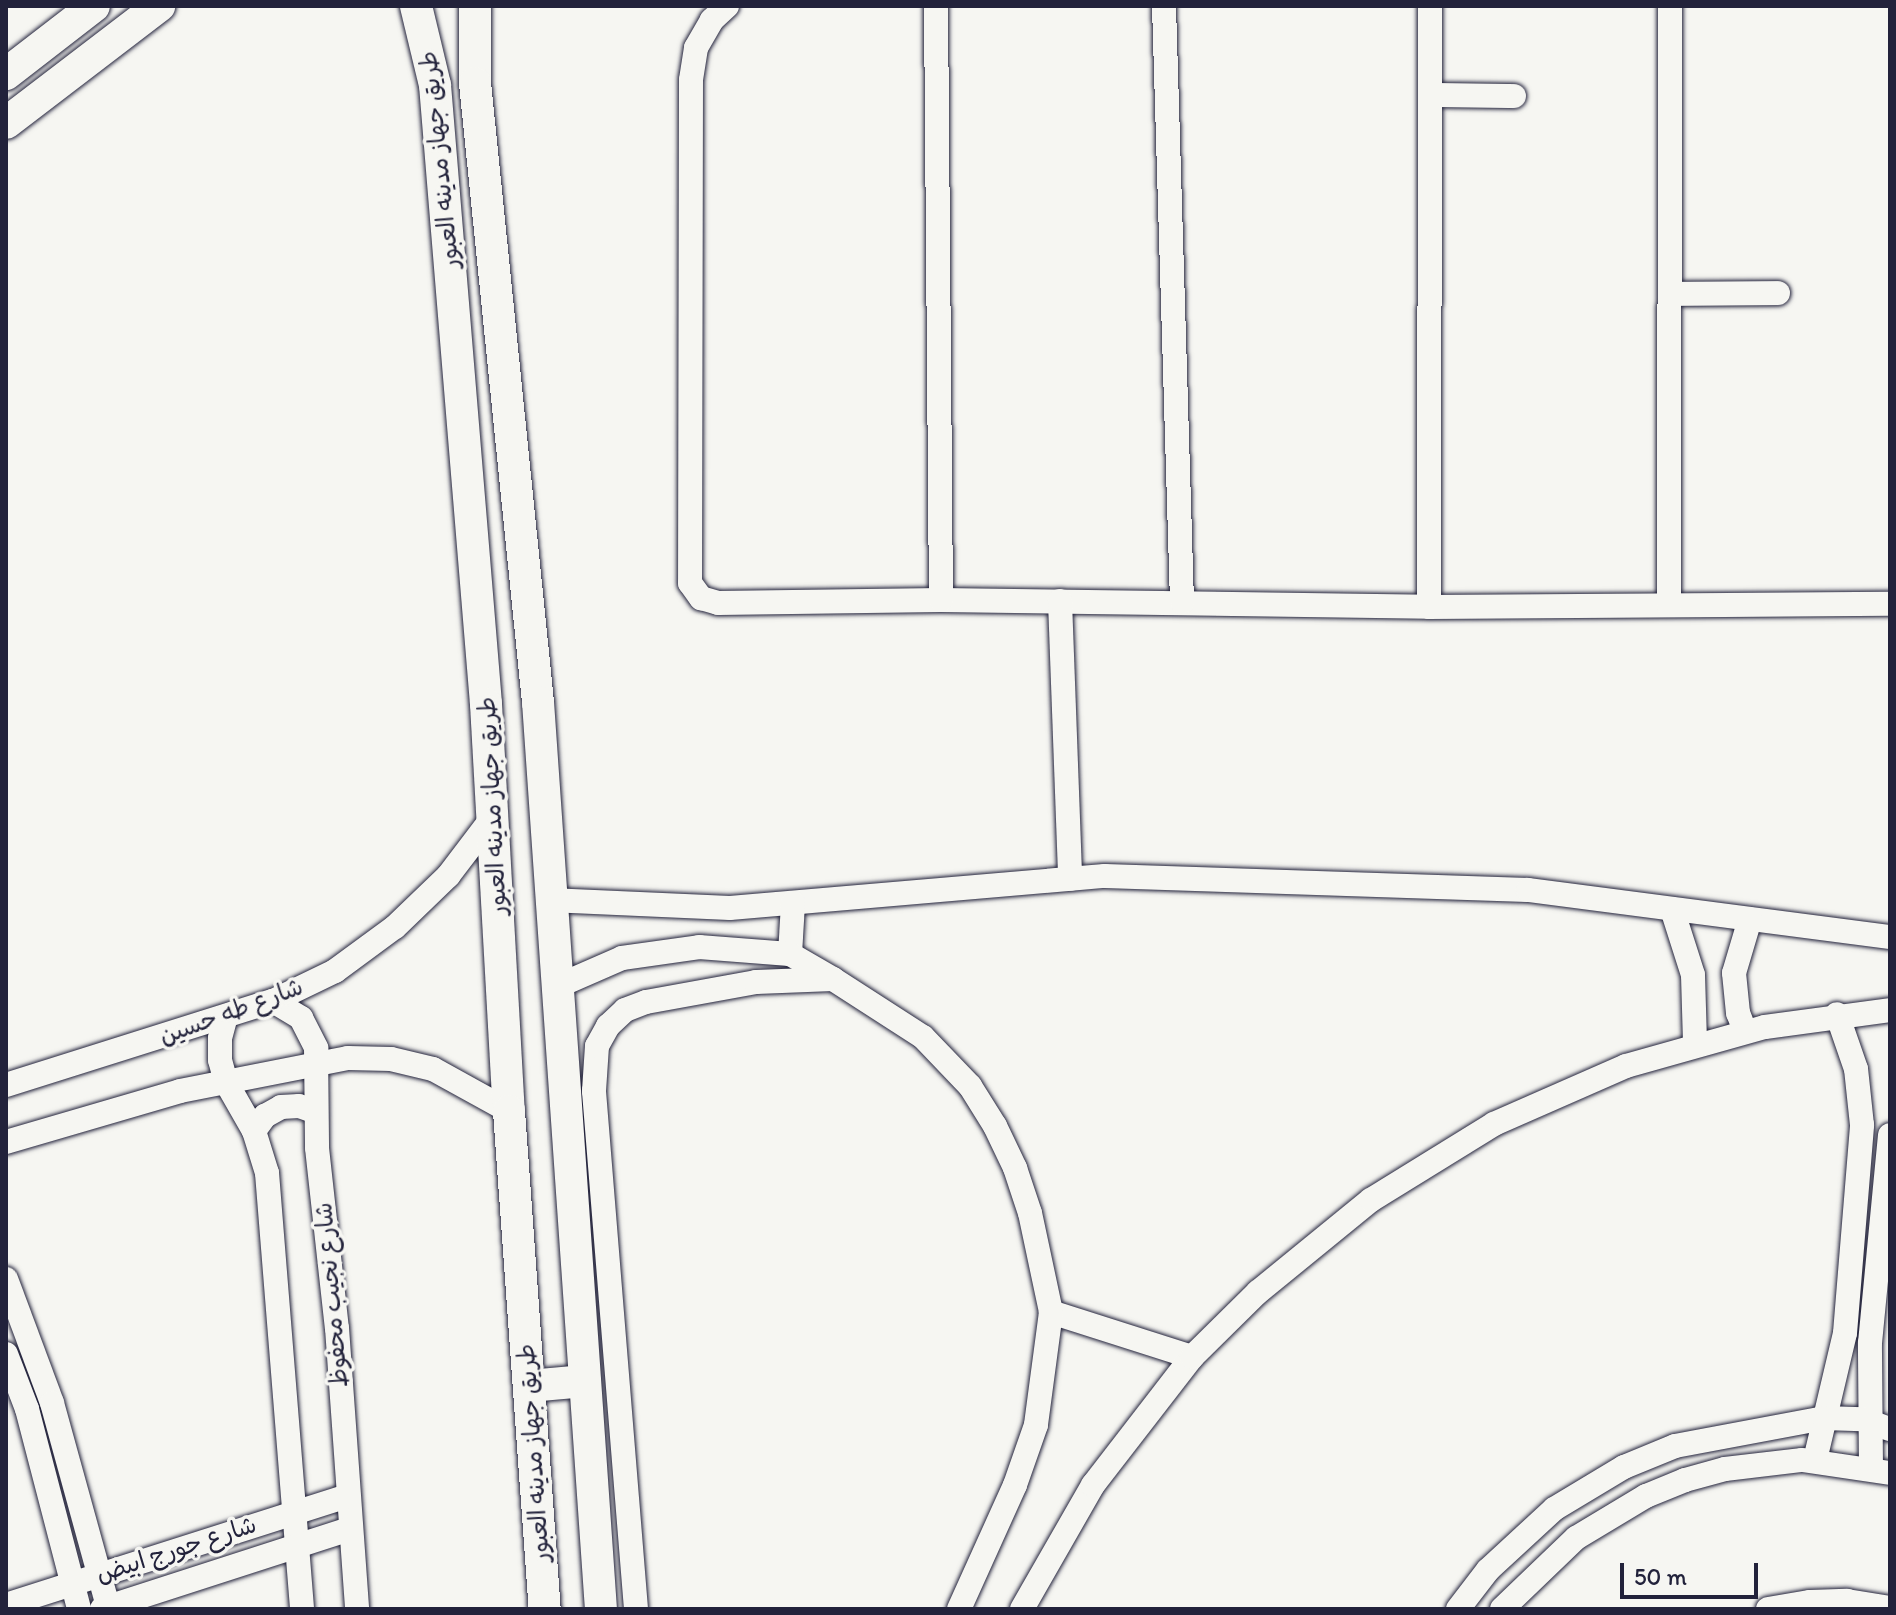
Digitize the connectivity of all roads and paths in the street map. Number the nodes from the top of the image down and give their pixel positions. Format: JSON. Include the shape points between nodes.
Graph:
{"nodes":[{"id":1,"x":94,"y":6,"type":"edge"},
{"id":2,"x":159,"y":6,"type":"edge"},
{"id":3,"x":416,"y":6,"type":"edge"},
{"id":4,"x":475,"y":6,"type":"edge"},
{"id":5,"x":727,"y":6,"type":"edge"},
{"id":6,"x":936,"y":6,"type":"edge"},
{"id":7,"x":1164,"y":6,"type":"edge"},
{"id":8,"x":1430,"y":6,"type":"edge"},
{"id":9,"x":1670,"y":6,"type":"edge"},
{"id":10,"x":6,"y":74,"type":"edge"},
{"id":11,"x":1431,"y":95,"type":"junction"},
{"id":12,"x":1514,"y":96,"type":"dead end"},
{"id":13,"x":6,"y":123,"type":"edge"},
{"id":14,"x":1778,"y":293,"type":"dead end"},
{"id":15,"x":1672,"y":294,"type":"junction"},
{"id":16,"x":941,"y":600,"type":"junction"},
{"id":17,"x":1060,"y":601,"type":"junction"},
{"id":18,"x":1182,"y":602,"type":"junction"},
{"id":19,"x":1890,"y":604,"type":"edge"},
{"id":20,"x":1669,"y":605,"type":"junction"},
{"id":21,"x":1429,"y":607,"type":"junction"},
{"id":22,"x":538,"y":702,"type":"junction"},
{"id":23,"x":486,"y":704,"type":"junction"},
{"id":24,"x":493,"y":817,"type":"junction"},
{"id":25,"x":1070,"y":879,"type":"junction"},
{"id":26,"x":549,"y":900,"type":"junction"},
{"id":27,"x":793,"y":903,"type":"junction"},
{"id":28,"x":667,"y":906,"type":"junction"},
{"id":29,"x":1672,"y":909,"type":"junction"},
{"id":30,"x":1750,"y":919,"type":"junction"},
{"id":31,"x":1890,"y":937,"type":"edge"},
{"id":32,"x":668,"y":949,"type":"junction"},
{"id":33,"x":790,"y":954,"type":"junction"},
{"id":34,"x":833,"y":979,"type":"junction"},
{"id":35,"x":558,"y":986,"type":"junction"},
{"id":36,"x":273,"y":1001,"type":"junction"},
{"id":37,"x":1890,"y":1010,"type":"edge"},
{"id":38,"x":1837,"y":1014,"type":"junction"},
{"id":39,"x":226,"y":1016,"type":"junction"},
{"id":40,"x":1745,"y":1031,"type":"junction"},
{"id":41,"x":1695,"y":1044,"type":"junction"},
{"id":42,"x":317,"y":1064,"type":"junction"},
{"id":43,"x":226,"y":1082,"type":"junction"},
{"id":44,"x":6,"y":1085,"type":"edge"},
{"id":45,"x":509,"y":1111,"type":"junction"},
{"id":46,"x":316,"y":1112,"type":"junction"},
{"id":47,"x":254,"y":1131,"type":"junction"},
{"id":48,"x":1890,"y":1135,"type":"edge"},
{"id":49,"x":6,"y":1142,"type":"edge"},
{"id":50,"x":6,"y":1279,"type":"edge"},
{"id":51,"x":1051,"y":1312,"type":"junction"},
{"id":52,"x":6,"y":1354,"type":"edge"},
{"id":53,"x":1192,"y":1357,"type":"junction"},
{"id":54,"x":585,"y":1381,"type":"junction"},
{"id":55,"x":529,"y":1386,"type":"junction"},
{"id":56,"x":1824,"y":1418,"type":"junction"},
{"id":57,"x":1881,"y":1425,"type":"edge"},
{"id":58,"x":1815,"y":1460,"type":"junction"},
{"id":59,"x":1880,"y":1471,"type":"edge"},
{"id":60,"x":347,"y":1496,"type":"junction"},
{"id":61,"x":293,"y":1511,"type":"junction"},
{"id":62,"x":350,"y":1529,"type":"junction"},
{"id":63,"x":296,"y":1546,"type":"junction"},
{"id":64,"x":100,"y":1574,"type":"junction"},
{"id":65,"x":73,"y":1583,"type":"junction"},
{"id":66,"x":6,"y":1605,"type":"edge"},
{"id":67,"x":105,"y":1608,"type":"edge"},
{"id":68,"x":1890,"y":1608,"type":"edge"},
{"id":69,"x":79,"y":1609,"type":"edge"},
{"id":70,"x":302,"y":1609,"type":"edge"},
{"id":71,"x":357,"y":1609,"type":"edge"},
{"id":72,"x":545,"y":1609,"type":"edge"},
{"id":73,"x":601,"y":1609,"type":"edge"},
{"id":74,"x":636,"y":1609,"type":"edge"},
{"id":75,"x":959,"y":1609,"type":"edge"},
{"id":76,"x":1022,"y":1609,"type":"edge"},
{"id":77,"x":1458,"y":1609,"type":"edge"},
{"id":78,"x":1502,"y":1609,"type":"edge"},
{"id":79,"x":1768,"y":1609,"type":"edge"}],
"edges":[{"from":1,"to":10,"type":"main road"},
{"from":2,"to":13,"type":"main road"},
{"from":3,"to":23,"type":"main road","name":"طريق جهاز مدينه العبور","via":[[435,85]]},
{"from":4,"to":22,"type":"main road","name":"طريق جهاز مدينه العبور","via":[[475,83]]},
{"from":5,"to":16,"type":"street","via":[[696,48],[691,80],[690,583],[701,598],[718,603]]},
{"from":6,"to":16,"type":"street"},
{"from":7,"to":18,"type":"street"},
{"from":8,"to":11,"type":"street"},
{"from":9,"to":15,"type":"street"},
{"from":11,"to":12,"type":"street"},
{"from":11,"to":21,"type":"street"},
{"from":14,"to":15,"type":"street"},
{"from":15,"to":20,"type":"street"},
{"from":16,"to":17,"type":"street"},
{"from":17,"to":18,"type":"street"},
{"from":17,"to":25,"type":"street"},
{"from":18,"to":21,"type":"street"},
{"from":19,"to":20,"type":"street"},
{"from":20,"to":21,"type":"street"},
{"from":22,"to":23,"type":"main road"},
{"from":22,"to":26,"type":"main road","name":"طريق جهاز مدينه العبور"},
{"from":23,"to":24,"type":"main road","name":"طريق جهاز مدينه العبور"},
{"from":24,"to":36,"type":"street","name":"شارع طه حسين","via":[[448,876],[395,927],[335,971]]},
{"from":24,"to":45,"type":"main road","name":"طريق جهاز مدينه العبور"},
{"from":25,"to":27,"type":"street"},
{"from":25,"to":29,"type":"street","via":[[1528,890]]},
{"from":26,"to":28,"type":"street"},
{"from":26,"to":35,"type":"main road","name":"طريق جهاز مدينه العبور"},
{"from":27,"to":28,"type":"street"},
{"from":27,"to":33,"type":"street"},
{"from":28,"to":32,"type":"street"},
{"from":29,"to":30,"type":"street"},
{"from":29,"to":41,"type":"street","via":[[1693,975]]},
{"from":30,"to":31,"type":"street"},
{"from":30,"to":40,"type":"street","via":[[1734,973]]},
{"from":32,"to":33,"type":"street","via":[[729,947]]},
{"from":32,"to":35,"type":"street","via":[[611,961]]},
{"from":33,"to":34,"type":"street"},
{"from":34,"to":51,"type":"street","via":[[923,1037],[970,1086],[1015,1168]]},
{"from":34,"to":74,"type":"street","via":[[756,982],[646,1002],[625,1010],[597,1046],[594,1091]]},
{"from":35,"to":54,"type":"main road","name":"طريق جهاز مدينه العبور"},
{"from":36,"to":39,"type":"street","name":"شارع طه حسين"},
{"from":36,"to":42,"type":"street","name":"شارع نجيب محفوظ","via":[[301,1018],[316,1048]]},
{"from":37,"to":38,"type":"street"},
{"from":38,"to":40,"type":"street"},
{"from":38,"to":56,"type":"street","via":[[1856,1069],[1862,1125],[1845,1333]]},
{"from":39,"to":43,"type":"street","via":[[220,1038]]},
{"from":39,"to":44,"type":"street","name":"شارع طه حسين"},
{"from":40,"to":41,"type":"street"},
{"from":41,"to":53,"type":"street","via":[[1559,1093],[1431,1161],[1313,1244]]},
{"from":42,"to":43,"type":"street"},
{"from":42,"to":45,"type":"street","via":[[391,1059],[433,1069]]},
{"from":42,"to":46,"type":"street","name":"شارع نجيب محفوظ"},
{"from":43,"to":47,"type":"street"},
{"from":43,"to":49,"type":"street"},
{"from":45,"to":55,"type":"main road","name":"طريق جهاز مدينه العبور"},
{"from":46,"to":47,"type":"street","via":[[281,1107]]},
{"from":46,"to":60,"type":"street","name":"شارع نجيب محفوظ"},
{"from":47,"to":61,"type":"street","via":[[267,1173]]},
{"from":48,"to":57,"type":"street","via":[[1870,1343]]},
{"from":50,"to":64,"type":"street","via":[[52,1403]]},
{"from":51,"to":53,"type":"street"},
{"from":51,"to":75,"type":"street","via":[[1036,1425]]},
{"from":52,"to":65,"type":"street","via":[[27,1409]]},
{"from":53,"to":76,"type":"street","via":[[1093,1485]]},
{"from":54,"to":55,"type":"main road"},
{"from":54,"to":73,"type":"main road","name":"طريق جهاز مدينه العبور"},
{"from":55,"to":72,"type":"main road","name":"طريق جهاز مدينه العبور"},
{"from":56,"to":57,"type":"street"},
{"from":56,"to":58,"type":"street"},
{"from":56,"to":77,"type":"street","via":[[1675,1446],[1591,1483],[1516,1543]]},
{"from":57,"to":59,"type":"street"},
{"from":58,"to":59,"type":"street"},
{"from":58,"to":78,"type":"street","via":[[1725,1469],[1646,1496],[1576,1538]]},
{"from":60,"to":61,"type":"street","name":"شارع جورج ابيض"},
{"from":60,"to":62,"type":"street","name":"شارع نجيب محفوظ"},
{"from":61,"to":63,"type":"street"},
{"from":61,"to":64,"type":"street","name":"شارع جورج ابيض"},
{"from":62,"to":63,"type":"street","name":"شارع جورج ابيض"},
{"from":62,"to":71,"type":"street","name":"شارع نجيب محفوظ"},
{"from":63,"to":67,"type":"street","name":"شارع جورج ابيض"},
{"from":63,"to":70,"type":"street"},
{"from":64,"to":65,"type":"street","name":"شارع جورج ابيض"},
{"from":64,"to":67,"type":"street"},
{"from":65,"to":66,"type":"street","name":"شارع جورج ابيض"},
{"from":65,"to":69,"type":"street"},
{"from":68,"to":79,"type":"street","via":[[1847,1601]]}]}
